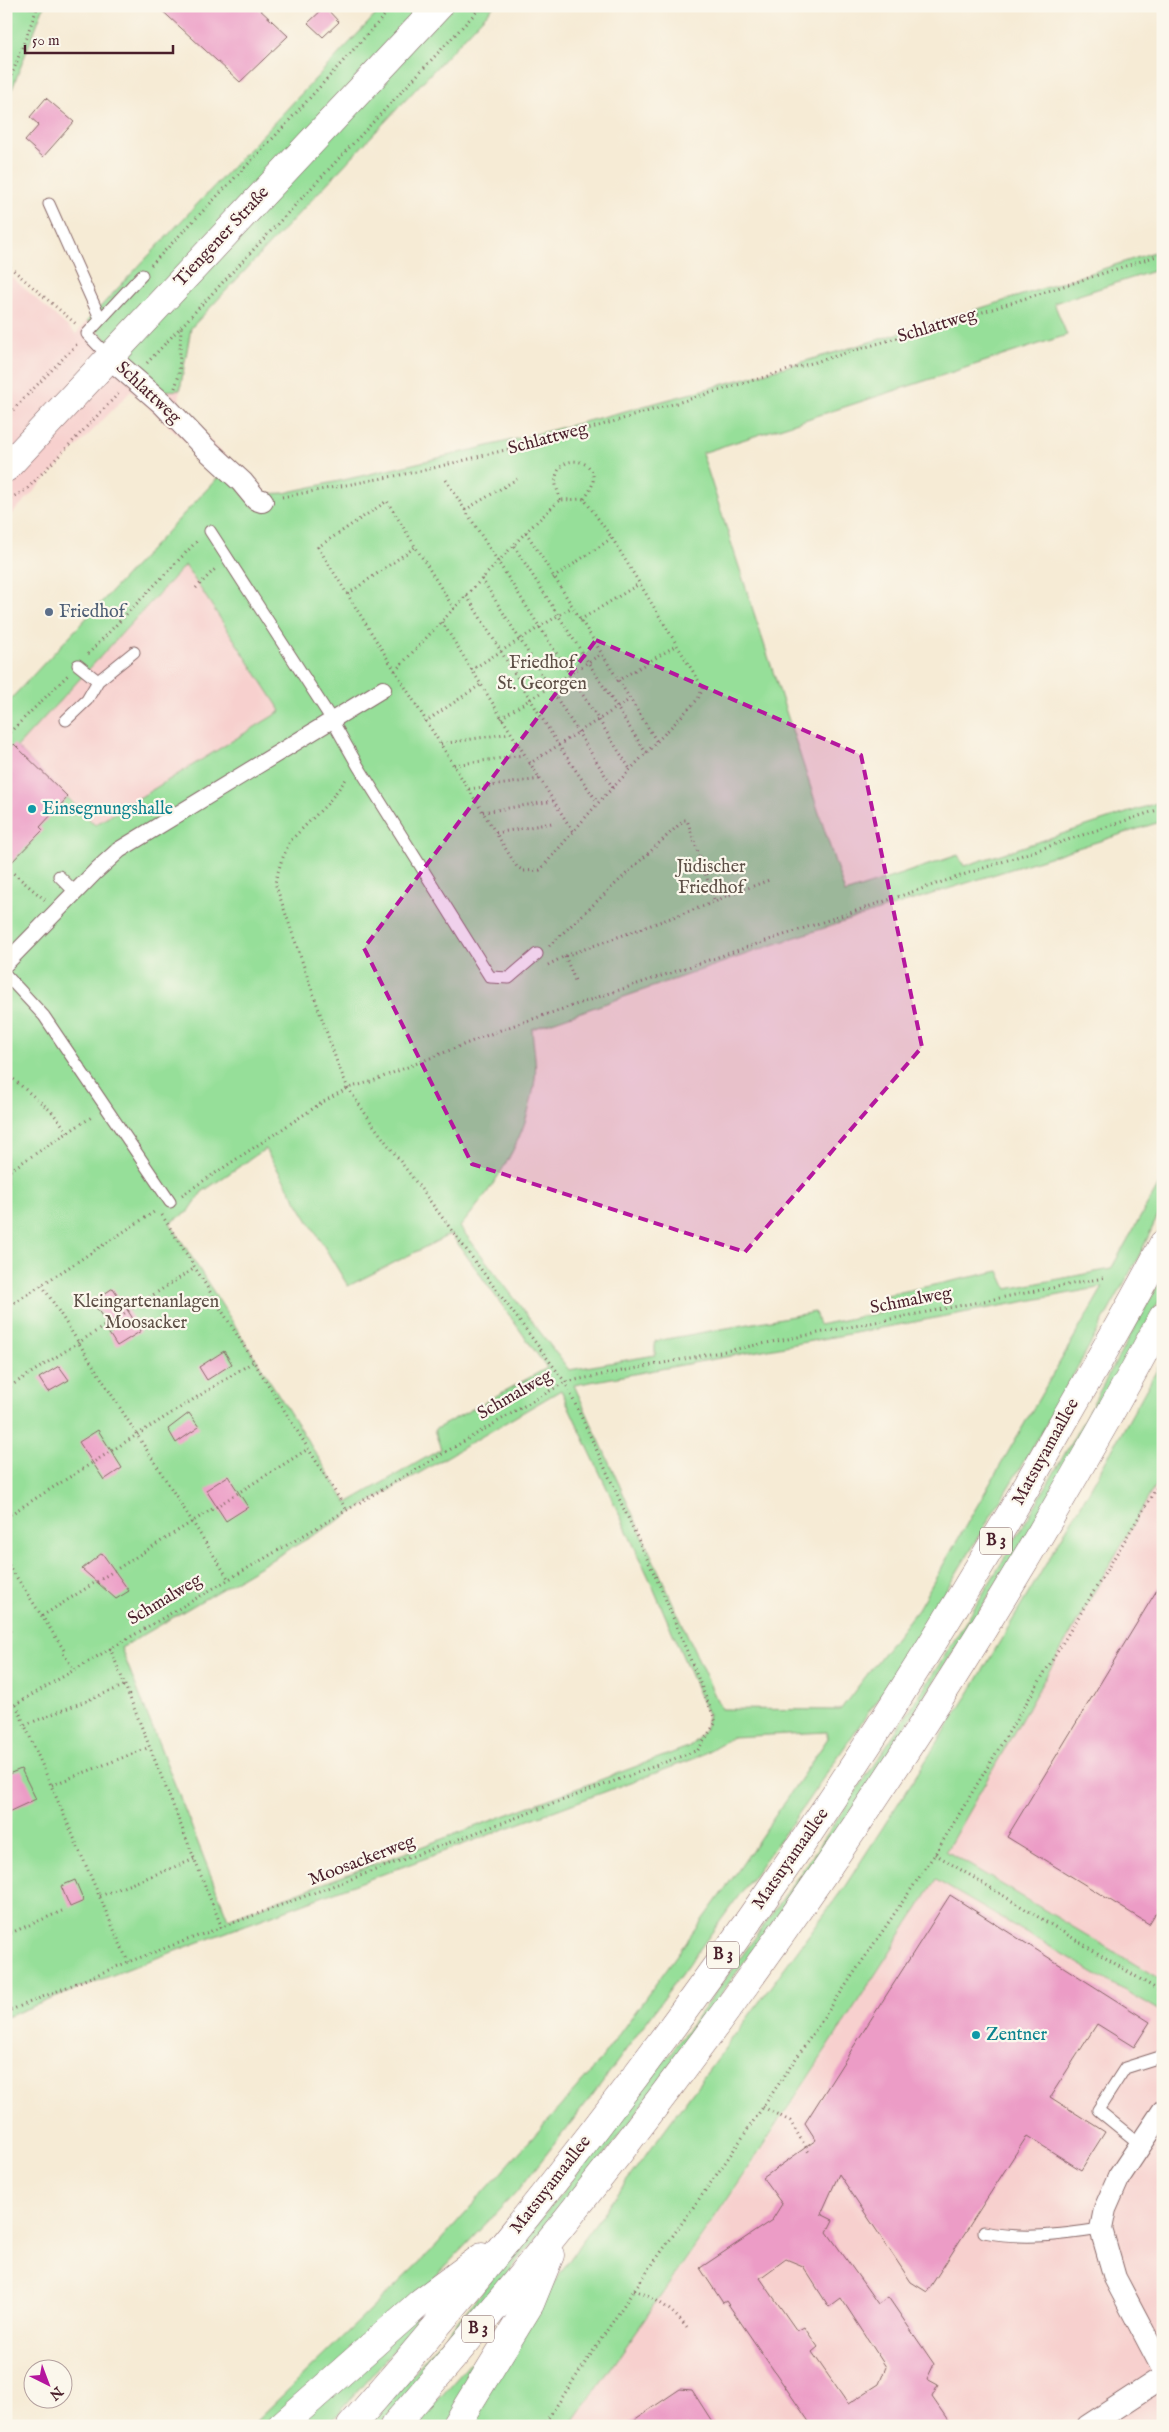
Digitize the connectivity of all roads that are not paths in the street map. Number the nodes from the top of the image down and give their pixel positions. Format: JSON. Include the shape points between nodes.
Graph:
{"nodes":[{"id":1,"x":439,"y":6,"type":"edge"},
{"id":2,"x":49,"y":204,"type":"dead end"},
{"id":3,"x":142,"y":275,"type":"road end"},
{"id":4,"x":100,"y":318,"type":"junction"},
{"id":5,"x":109,"y":357,"type":"junction"},
{"id":6,"x":6,"y":468,"type":"edge"},
{"id":7,"x":262,"y":501,"type":"road end"},
{"id":8,"x":210,"y":531,"type":"road end"},
{"id":9,"x":134,"y":652,"type":"dead end"},
{"id":10,"x":78,"y":665,"type":"road end"},
{"id":11,"x":98,"y":681,"type":"junction"},
{"id":12,"x":383,"y":689,"type":"road end"},
{"id":13,"x":66,"y":720,"type":"dead end"},
{"id":14,"x":332,"y":720,"type":"junction"},
{"id":15,"x":59,"y":876,"type":"dead end"},
{"id":16,"x":75,"y":892,"type":"junction"},
{"id":17,"x":538,"y":955,"type":"road end"},
{"id":18,"x":6,"y":963,"type":"edge"},
{"id":19,"x":6,"y":975,"type":"edge"},
{"id":20,"x":170,"y":1202,"type":"road end"},
{"id":21,"x":1163,"y":1244,"type":"edge"},
{"id":22,"x":1163,"y":1317,"type":"edge"},
{"id":23,"x":1163,"y":2056,"type":"edge"},
{"id":24,"x":1163,"y":2111,"type":"edge"},
{"id":25,"x":1140,"y":2145,"type":"junction"},
{"id":26,"x":1101,"y":2229,"type":"junction"},
{"id":27,"x":560,"y":2230,"type":"junction"},
{"id":28,"x":984,"y":2232,"type":"dead end"},
{"id":29,"x":512,"y":2236,"type":"junction"},
{"id":30,"x":1163,"y":2369,"type":"edge"},
{"id":31,"x":1163,"y":2377,"type":"edge"},
{"id":32,"x":281,"y":2426,"type":"edge"},
{"id":33,"x":351,"y":2426,"type":"edge"},
{"id":34,"x":394,"y":2426,"type":"edge"},
{"id":35,"x":455,"y":2426,"type":"edge"},
{"id":36,"x":1088,"y":2426,"type":"edge"}],
"edges":[{"from":1,"to":5,"type":"main road","name":"Tiengener Straße"},
{"from":2,"to":4,"type":"lane"},
{"from":3,"to":4,"type":"lane"},
{"from":4,"to":5,"type":"lane","name":"Schlattweg","via":[[87,334]]},
{"from":5,"to":6,"type":"main road","name":"Tiengener Straße"},
{"from":5,"to":7,"type":"street","name":"Schlattweg","via":[[163,404],[256,499]]},
{"from":8,"to":14,"type":"lane"},
{"from":9,"to":11,"type":"lane"},
{"from":10,"to":11,"type":"lane"},
{"from":11,"to":13,"type":"lane","via":[[87,700]]},
{"from":12,"to":14,"type":"street"},
{"from":14,"to":16,"type":"street","via":[[119,850]]},
{"from":14,"to":17,"type":"lane","via":[[490,977],[509,978]]},
{"from":15,"to":16,"type":"lane"},
{"from":16,"to":18,"type":"street"},
{"from":19,"to":20,"type":"lane","via":[[44,1016]]},
{"from":21,"to":29,"type":"main road","name":"Matsuyamaallee","number":"B 3","via":[[990,1553],[833,1799],[693,1997]]},
{"from":22,"to":27,"type":"main road","name":"Matsuyamaallee","number":"B 3","via":[[1051,1517],[868,1810],[714,2030]]},
{"from":23,"to":25,"type":"lane","via":[[1125,2068],[1098,2110]]},
{"from":24,"to":25,"type":"street"},
{"from":25,"to":26,"type":"street","via":[[1119,2177],[1105,2208]]},
{"from":26,"to":28,"type":"lane","via":[[1050,2236],[1006,2236]]},
{"from":26,"to":30,"type":"street","via":[[1115,2278]]},
{"from":27,"to":34,"type":"main road","name":"Matsuyamaallee","number":"B 3"},
{"from":27,"to":35,"type":"main road","via":[[530,2304]]},
{"from":29,"to":32,"type":"main road","via":[[421,2302]]},
{"from":29,"to":33,"type":"main road","name":"Matsuyamaallee","number":"B 3"},
{"from":31,"to":36,"type":"street"}]}
